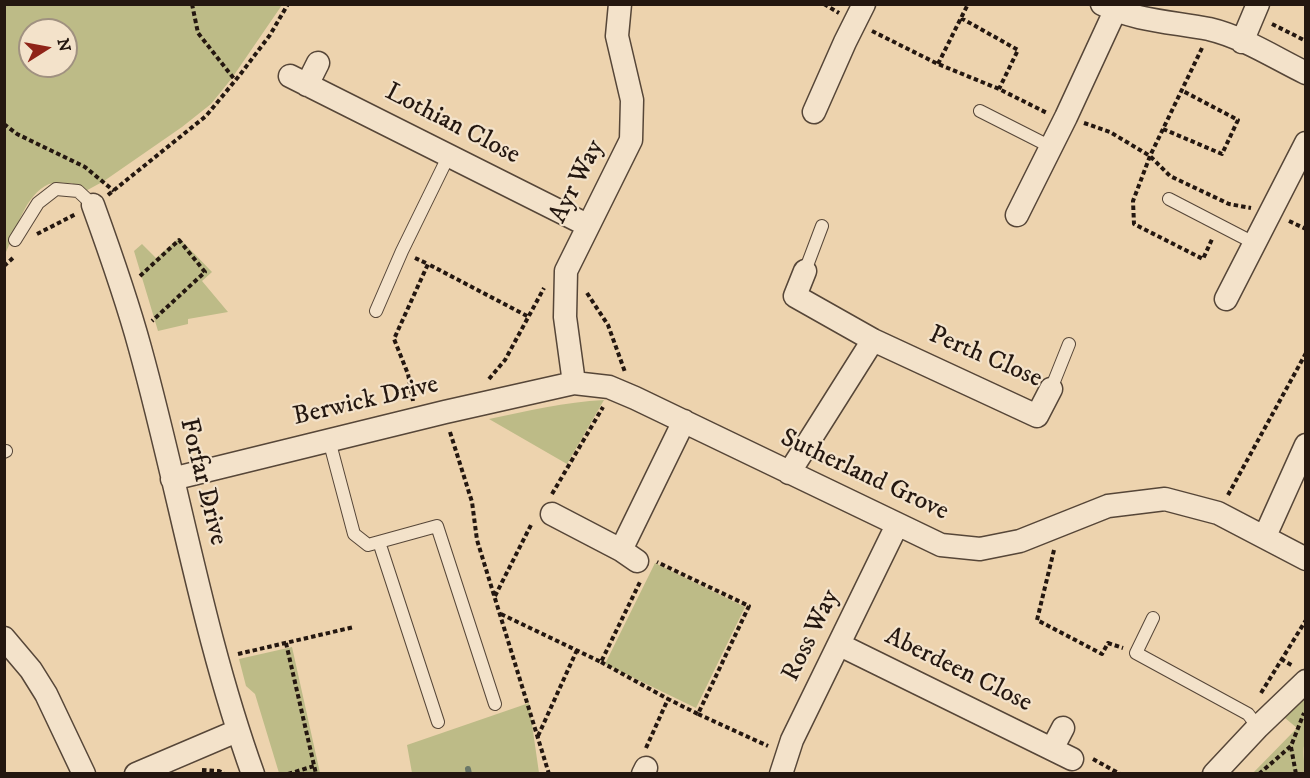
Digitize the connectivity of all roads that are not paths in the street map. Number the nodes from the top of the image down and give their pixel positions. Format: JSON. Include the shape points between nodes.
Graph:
{"nodes":[{"id":1,"x":620,"y":4,"type":"edge"},
{"id":2,"x":1258,"y":4,"type":"edge"},
{"id":3,"x":1108,"y":8,"type":"edge"},
{"id":4,"x":860,"y":13,"type":"edge"},
{"id":5,"x":1242,"y":42,"type":"junction"},
{"id":6,"x":318,"y":63,"type":"dead end"},
{"id":7,"x":1305,"y":73,"type":"edge"},
{"id":8,"x":980,"y":111,"type":"dead end"},
{"id":9,"x":814,"y":112,"type":"dead end"},
{"id":10,"x":1305,"y":143,"type":"edge"},
{"id":11,"x":1051,"y":147,"type":"junction"},
{"id":12,"x":449,"y":155,"type":"junction"},
{"id":13,"x":1169,"y":199,"type":"dead end"},
{"id":14,"x":93,"y":206,"type":"joint"},
{"id":15,"x":1017,"y":215,"type":"dead end"},
{"id":16,"x":587,"y":225,"type":"junction"},
{"id":17,"x":822,"y":226,"type":"dead end"},
{"id":18,"x":1254,"y":243,"type":"junction"},
{"id":19,"x":18,"y":245,"type":"road end"},
{"id":20,"x":805,"y":271,"type":"joint"},
{"id":21,"x":1226,"y":299,"type":"dead end"},
{"id":22,"x":376,"y":311,"type":"dead end"},
{"id":23,"x":873,"y":340,"type":"junction"},
{"id":24,"x":1069,"y":345,"type":"dead end"},
{"id":25,"x":574,"y":383,"type":"junction"},
{"id":26,"x":1051,"y":389,"type":"joint"},
{"id":27,"x":684,"y":421,"type":"junction"},
{"id":28,"x":330,"y":440,"type":"junction"},
{"id":29,"x":1305,"y":446,"type":"edge"},
{"id":30,"x":789,"y":473,"type":"junction"},
{"id":31,"x":172,"y":478,"type":"junction"},
{"id":32,"x":546,"y":510,"type":"road end"},
{"id":33,"x":897,"y":525,"type":"junction"},
{"id":34,"x":1265,"y":536,"type":"junction"},
{"id":35,"x":379,"y":542,"type":"junction"},
{"id":36,"x":1305,"y":559,"type":"edge"},
{"id":37,"x":1153,"y":618,"type":"dead end"},
{"id":38,"x":4,"y":638,"type":"edge"},
{"id":39,"x":840,"y":645,"type":"junction"},
{"id":40,"x":1305,"y":681,"type":"edge"},
{"id":41,"x":495,"y":704,"type":"dead end"},
{"id":42,"x":438,"y":722,"type":"dead end"},
{"id":43,"x":1258,"y":727,"type":"junction"},
{"id":44,"x":1063,"y":728,"type":"dead end"},
{"id":45,"x":237,"y":731,"type":"junction"},
{"id":46,"x":1052,"y":749,"type":"junction"},
{"id":47,"x":1072,"y":759,"type":"road end"},
{"id":48,"x":784,"y":764,"type":"edge"},
{"id":49,"x":84,"y":774,"type":"edge"},
{"id":50,"x":136,"y":774,"type":"edge"},
{"id":51,"x":253,"y":774,"type":"edge"},
{"id":52,"x":1214,"y":774,"type":"edge"}],
"edges":[{"from":1,"to":16,"type":"street","name":"Ayr Way","via":[[617,36],[632,100],[631,140]]},
{"from":2,"to":5,"type":"street"},
{"from":3,"to":5,"type":"street","via":[[1211,30]]},
{"from":3,"to":11,"type":"street"},
{"from":4,"to":9,"type":"street"},
{"from":5,"to":7,"type":"street"},
{"from":6,"to":12,"type":"street","name":"Lothian Close","via":[[299,81]]},
{"from":8,"to":11,"type":"lane"},
{"from":10,"to":18,"type":"street"},
{"from":11,"to":15,"type":"street"},
{"from":12,"to":16,"type":"street","name":"Lothian Close"},
{"from":12,"to":22,"type":"lane"},
{"from":13,"to":18,"type":"lane"},
{"from":14,"to":19,"type":"lane","via":[[78,191],[56,189],[39,203]]},
{"from":14,"to":31,"type":"street","name":"Forfar Drive","via":[[140,347]]},
{"from":16,"to":25,"type":"street","name":"Ayr Way","via":[[566,271],[565,317]]},
{"from":17,"to":20,"type":"lane","name":"Perth Close"},
{"from":18,"to":21,"type":"street"},
{"from":20,"to":23,"type":"street","name":"Perth Close","via":[[795,296]]},
{"from":23,"to":26,"type":"street","name":"Perth Close","via":[[1037,416]]},
{"from":23,"to":30,"type":"street"},
{"from":24,"to":26,"type":"lane","name":"Perth Close"},
{"from":25,"to":27,"type":"street","name":"Sutherland Grove","via":[[609,387]]},
{"from":25,"to":28,"type":"street","name":"Berwick Drive"},
{"from":27,"to":30,"type":"street","name":"Sutherland Grove"},
{"from":27,"to":32,"type":"street","via":[[638,562]]},
{"from":28,"to":31,"type":"street","name":"Berwick Drive"},
{"from":28,"to":35,"type":"lane","via":[[354,534],[368,545]]},
{"from":29,"to":34,"type":"street"},
{"from":30,"to":33,"type":"street","name":"Sutherland Grove"},
{"from":31,"to":45,"type":"street","name":"Forfar Drive"},
{"from":33,"to":34,"type":"street","name":"Sutherland Grove","via":[[940,545],[980,549],[1020,541],[1108,506],[1165,499],[1218,513]]},
{"from":33,"to":39,"type":"street","name":"Ross Way"},
{"from":34,"to":36,"type":"street","name":"Sutherland Grove"},
{"from":35,"to":41,"type":"lane","via":[[436,526]]},
{"from":35,"to":42,"type":"lane"},
{"from":37,"to":43,"type":"lane","via":[[1136,653],[1248,714]]},
{"from":38,"to":49,"type":"street","via":[[46,694]]},
{"from":39,"to":46,"type":"street","name":"Aberdeen Close"},
{"from":39,"to":48,"type":"street","name":"Ross Way"},
{"from":40,"to":43,"type":"street"},
{"from":43,"to":52,"type":"street"},
{"from":44,"to":46,"type":"street"},
{"from":45,"to":50,"type":"street"},
{"from":45,"to":51,"type":"street","name":"Forfar Drive"},
{"from":46,"to":47,"type":"street","name":"Aberdeen Close"}]}
